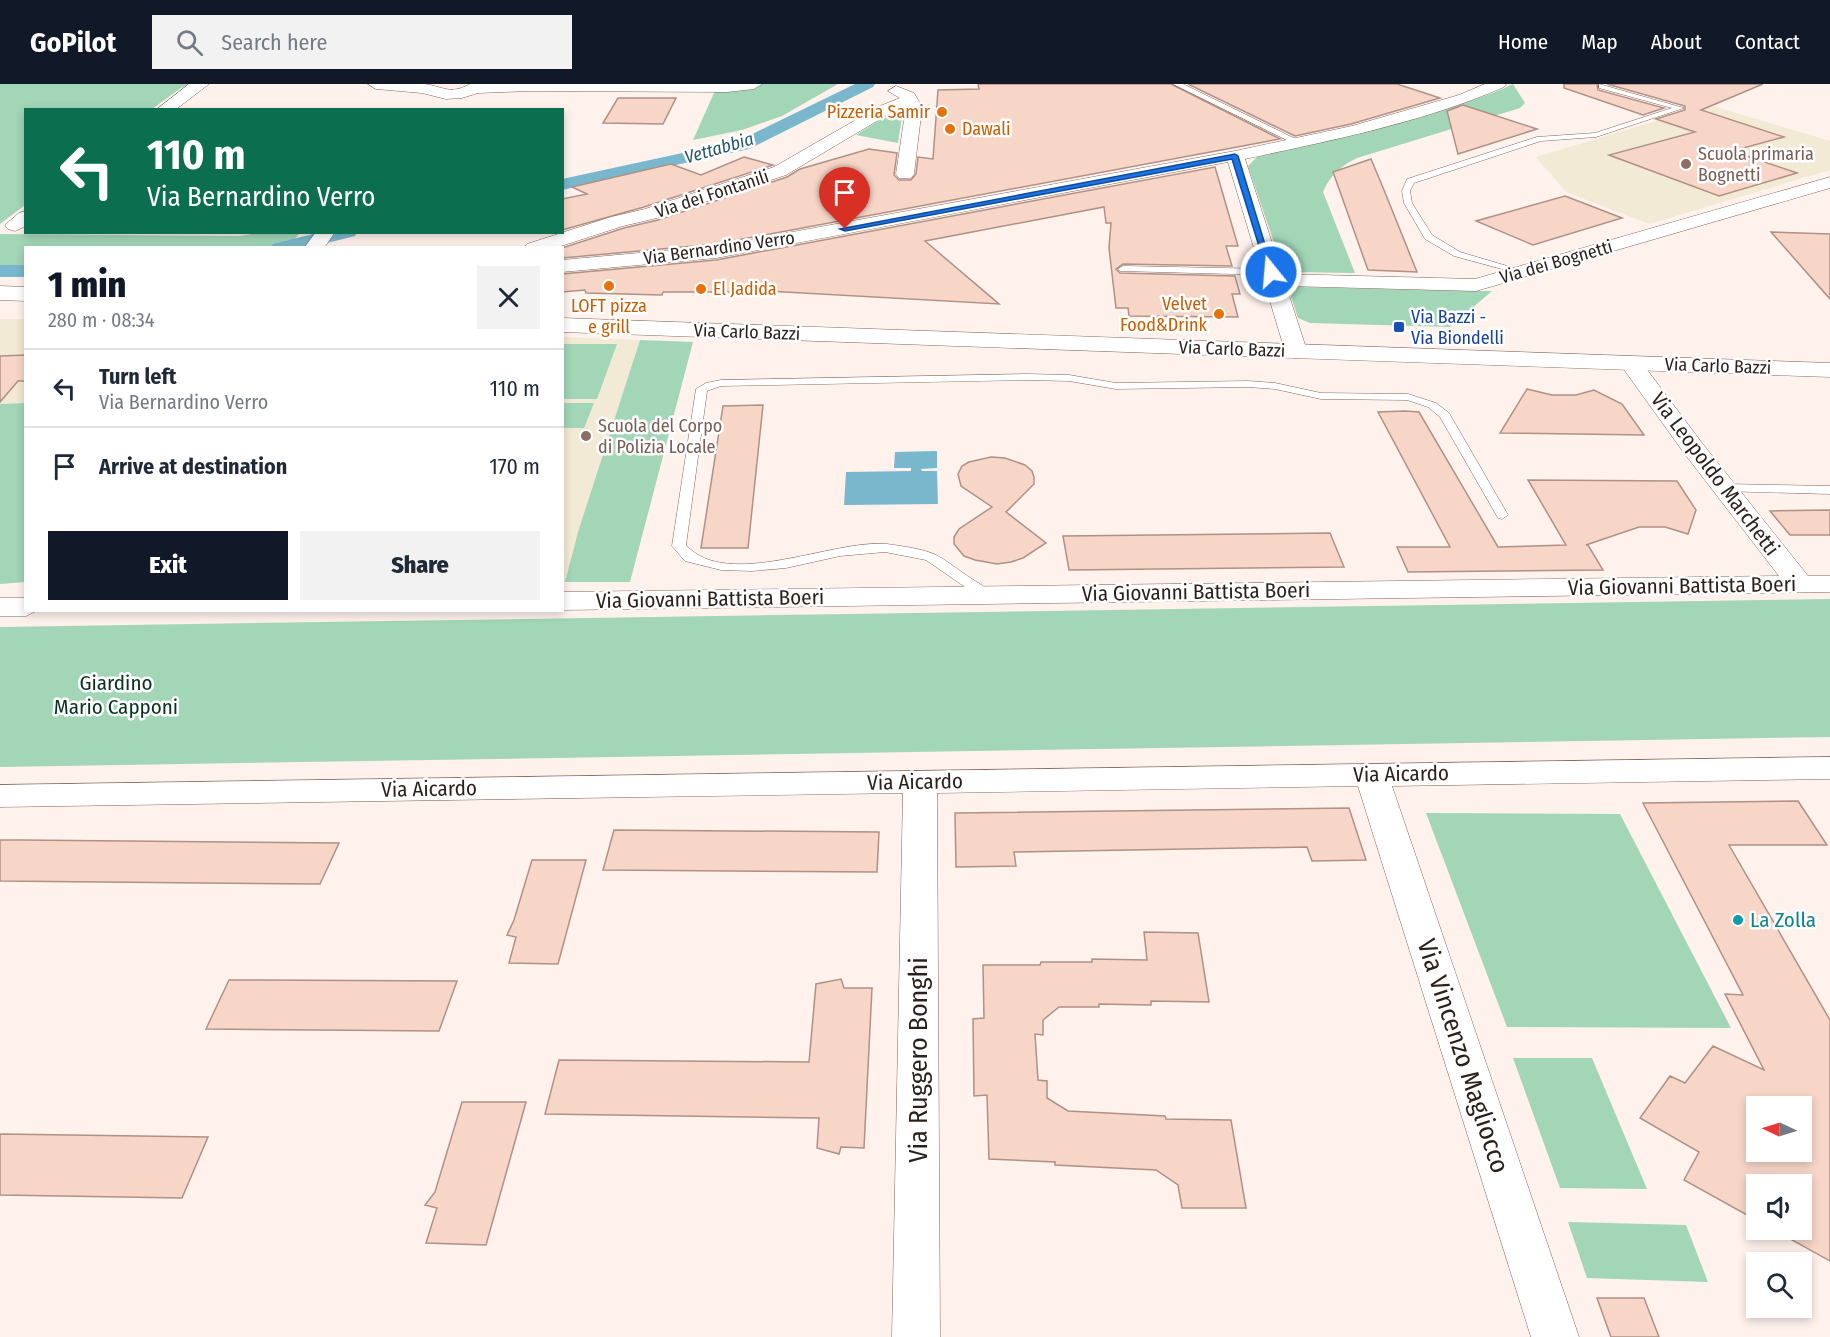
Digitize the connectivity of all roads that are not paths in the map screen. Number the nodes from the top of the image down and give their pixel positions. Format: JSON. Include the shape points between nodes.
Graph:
{"nodes":[{"id":1,"x":201,"y":84,"type":"edge"},
{"id":2,"x":376,"y":84,"type":"edge"},
{"id":3,"x":754,"y":84,"type":"edge"},
{"id":4,"x":1177,"y":84,"type":"edge"},
{"id":5,"x":1497,"y":84,"type":"edge"},
{"id":6,"x":524,"y":85,"type":"edge"},
{"id":7,"x":477,"y":86,"type":"edge"},
{"id":8,"x":1602,"y":86,"type":"dead end"},
{"id":9,"x":436,"y":90,"type":"edge"},
{"id":10,"x":905,"y":91,"type":"edge"},
{"id":11,"x":167,"y":108,"type":"edge"},
{"id":12,"x":430,"y":108,"type":"edge"},
{"id":13,"x":434,"y":108,"type":"edge"},
{"id":14,"x":1300,"y":143,"type":"junction"},
{"id":15,"x":1235,"y":156,"type":"junction"},
{"id":16,"x":905,"y":174,"type":"dead end"},
{"id":17,"x":1830,"y":182,"type":"edge"},
{"id":18,"x":540,"y":246,"type":"edge"},
{"id":19,"x":564,"y":266,"type":"edge"},
{"id":20,"x":1124,"y":269,"type":"dead end"},
{"id":21,"x":1521,"y":273,"type":"junction"},
{"id":22,"x":1272,"y":276,"type":"junction"},
{"id":23,"x":0,"y":293,"type":"edge"},
{"id":24,"x":24,"y":294,"type":"edge"},
{"id":25,"x":0,"y":307,"type":"edge"},
{"id":26,"x":24,"y":307,"type":"edge"},
{"id":27,"x":564,"y":311,"type":"edge"},
{"id":28,"x":564,"y":325,"type":"edge"},
{"id":29,"x":1293,"y":342,"type":"junction"},
{"id":30,"x":1830,"y":352,"type":"edge"},
{"id":31,"x":1632,"y":364,"type":"junction"},
{"id":32,"x":1830,"y":370,"type":"edge"},
{"id":33,"x":1724,"y":488,"type":"junction"},
{"id":34,"x":1830,"y":490,"type":"edge"},
{"id":35,"x":1502,"y":515,"type":"dead end"},
{"id":36,"x":1800,"y":584,"type":"junction"},
{"id":37,"x":1830,"y":584,"type":"edge"},
{"id":38,"x":986,"y":595,"type":"junction"},
{"id":39,"x":564,"y":601,"type":"edge"},
{"id":40,"x":0,"y":607,"type":"edge"},
{"id":41,"x":24,"y":607,"type":"edge"},
{"id":42,"x":1371,"y":774,"type":"junction"},
{"id":43,"x":1825,"y":775,"type":"edge"},
{"id":44,"x":920,"y":782,"type":"junction"},
{"id":45,"x":0,"y":796,"type":"edge"},
{"id":46,"x":916,"y":1337,"type":"edge"},
{"id":47,"x":1554,"y":1337,"type":"edge"}],
"edges":[{"from":1,"to":11,"type":"street"},
{"from":2,"to":9,"type":"street"},
{"from":3,"to":6,"type":"street"},
{"from":4,"to":14,"type":"lane"},
{"from":5,"to":14,"type":"street","name":"Via Bernardino Verro","via":[[1465,98]]},
{"from":6,"to":7,"type":"street"},
{"from":7,"to":9,"type":"street"},
{"from":8,"to":21,"type":"lane","via":[[1676,109],[1596,135],[1540,139],[1410,181],[1406,191],[1408,203],[1428,237],[1456,254]]},
{"from":9,"to":12,"type":"street"},
{"from":9,"to":13,"type":"street"},
{"from":10,"to":16,"type":"street"},
{"from":10,"to":18,"type":"street","name":"Via dei Fontanili","via":[[886,109],[780,171]]},
{"from":14,"to":15,"type":"street","name":"Via Bernardino Verro"},
{"from":15,"to":19,"type":"street","name":"Via Bernardino Verro","via":[[727,250]]},
{"from":15,"to":22,"type":"street"},
{"from":17,"to":21,"type":"street","name":"Via dei Bognetti"},
{"from":20,"to":22,"type":"lane"},
{"from":21,"to":22,"type":"street","name":"Via dei Bognetti","via":[[1476,285]]},
{"from":22,"to":29,"type":"street"},
{"from":23,"to":24,"type":"main road"},
{"from":25,"to":26,"type":"main road"},
{"from":27,"to":29,"type":"main road","name":"Via Carlo Bazzi"},
{"from":28,"to":29,"type":"main road","name":"Via Carlo Bazzi"},
{"from":29,"to":30,"type":"main road","name":"Via Carlo Bazzi"},
{"from":29,"to":31,"type":"main road","name":"Via Carlo Bazzi"},
{"from":31,"to":32,"type":"main road","name":"Via Carlo Bazzi"},
{"from":31,"to":33,"type":"street","name":"Via Leopoldo Marchetti"},
{"from":33,"to":34,"type":"lane"},
{"from":33,"to":36,"type":"street","name":"Via Leopoldo Marchetti"},
{"from":35,"to":38,"type":"lane","via":[[1445,415],[1432,405],[1408,397],[1321,396],[1248,384],[1116,386],[1069,378],[887,378],[721,383],[702,389],[679,546],[690,558],[721,566],[752,567],[885,548],[930,557]]},
{"from":36,"to":37,"type":"street","name":"Via Giovanni Battista Boeri"},
{"from":36,"to":38,"type":"street","name":"Via Giovanni Battista Boeri"},
{"from":38,"to":39,"type":"street","name":"Via Giovanni Battista Boeri"},
{"from":40,"to":41,"type":"street"},
{"from":42,"to":43,"type":"street","name":"Via Aicardo"},
{"from":42,"to":44,"type":"street","name":"Via Aicardo"},
{"from":42,"to":47,"type":"street","name":"Via Vincenzo Magliocco"},
{"from":44,"to":45,"type":"street","name":"Via Aicardo"},
{"from":44,"to":46,"type":"street","name":"Via Ruggero Bonghi"}]}
